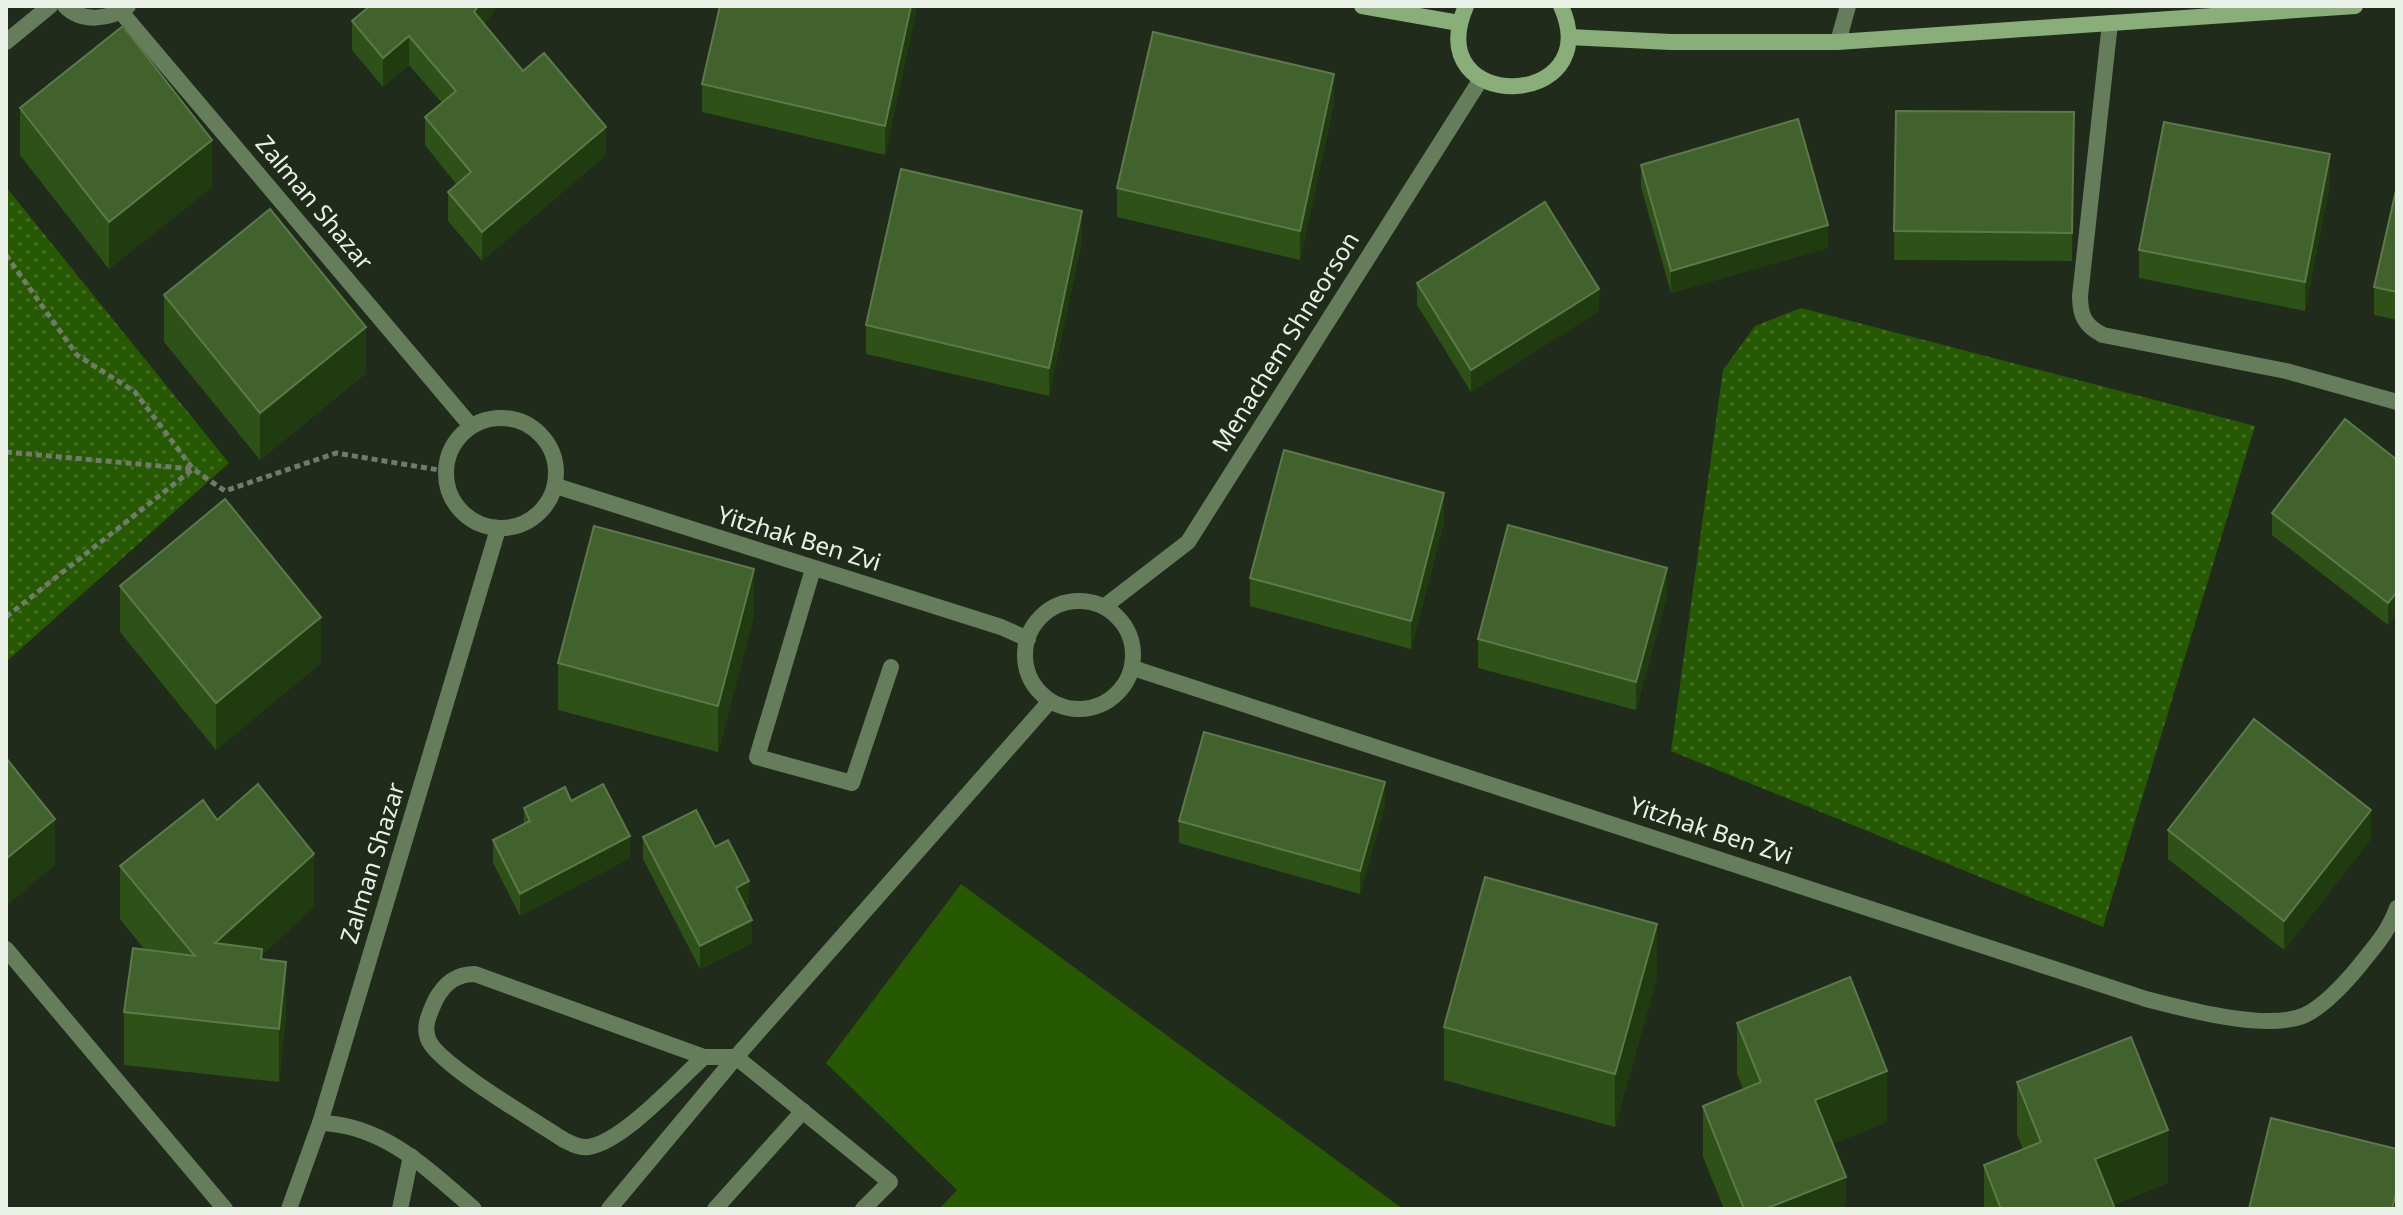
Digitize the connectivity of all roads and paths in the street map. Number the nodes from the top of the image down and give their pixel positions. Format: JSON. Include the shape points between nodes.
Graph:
{"nodes":[{"id":1,"x":50,"y":6,"type":"edge"},
{"id":2,"x":65,"y":6,"type":"edge"},
{"id":3,"x":1362,"y":6,"type":"edge"},
{"id":4,"x":1466,"y":6,"type":"edge"},
{"id":5,"x":1561,"y":6,"type":"edge"},
{"id":6,"x":1848,"y":6,"type":"edge"},
{"id":7,"x":2355,"y":6,"type":"edge"},
{"id":8,"x":124,"y":9,"type":"edge"},
{"id":9,"x":1459,"y":23,"type":"junction"},
{"id":10,"x":2110,"y":23,"type":"junction"},
{"id":11,"x":1569,"y":37,"type":"junction"},
{"id":12,"x":6,"y":42,"type":"edge"},
{"id":13,"x":1838,"y":42,"type":"junction"},
{"id":14,"x":1481,"y":79,"type":"junction"},
{"id":15,"x":6,"y":255,"type":"edge"},
{"id":16,"x":2397,"y":402,"type":"edge"},
{"id":17,"x":471,"y":426,"type":"junction"},
{"id":18,"x":6,"y":452,"type":"edge"},
{"id":19,"x":193,"y":469,"type":"junction"},
{"id":20,"x":445,"y":471,"type":"junction"},
{"id":21,"x":556,"y":486,"type":"junction"},
{"id":22,"x":498,"y":529,"type":"junction"},
{"id":23,"x":813,"y":569,"type":"junction"},
{"id":24,"x":1105,"y":606,"type":"junction"},
{"id":25,"x":6,"y":617,"type":"edge"},
{"id":26,"x":1028,"y":639,"type":"junction"},
{"id":27,"x":891,"y":667,"type":"dead end"},
{"id":28,"x":1133,"y":668,"type":"junction"},
{"id":29,"x":1050,"y":701,"type":"junction"},
{"id":30,"x":2397,"y":908,"type":"edge"},
{"id":31,"x":6,"y":949,"type":"edge"},
{"id":32,"x":704,"y":1057,"type":"junction"},
{"id":33,"x":736,"y":1057,"type":"junction"},
{"id":34,"x":803,"y":1111,"type":"junction"},
{"id":35,"x":320,"y":1123,"type":"junction"},
{"id":36,"x":411,"y":1156,"type":"junction"},
{"id":37,"x":225,"y":1209,"type":"edge"},
{"id":38,"x":289,"y":1209,"type":"edge"},
{"id":39,"x":400,"y":1209,"type":"edge"},
{"id":40,"x":474,"y":1209,"type":"edge"},
{"id":41,"x":609,"y":1209,"type":"edge"},
{"id":42,"x":715,"y":1209,"type":"edge"},
{"id":43,"x":863,"y":1209,"type":"edge"}],
"edges":[{"from":1,"to":12,"type":"street"},
{"from":2,"to":8,"type":"street","via":[[86,17],[104,18]]},
{"from":3,"to":9,"type":"street"},
{"from":4,"to":9,"type":"street"},
{"from":5,"to":11,"type":"street"},
{"from":6,"to":13,"type":"street"},
{"from":7,"to":10,"type":"street"},
{"from":8,"to":17,"type":"street","name":"Zalman Shazar"},
{"from":9,"to":14,"type":"street","via":[[1465,61]]},
{"from":10,"to":13,"type":"street"},
{"from":10,"to":16,"type":"street","via":[[2080,296],[2080,312],[2089,328],[2286,371]]},
{"from":11,"to":13,"type":"street"},
{"from":11,"to":14,"type":"street","via":[[1561,62],[1531,86],[1512,89]]},
{"from":14,"to":24,"type":"street","name":"Menachem Shneorson","via":[[1188,542]]},
{"from":15,"to":19,"type":"path","via":[[77,355],[135,392]]},
{"from":17,"to":20,"type":"street","via":[[457,439]]},
{"from":17,"to":21,"type":"street","via":[[490,418],[527,423],[553,451]]},
{"from":18,"to":19,"type":"path"},
{"from":19,"to":20,"type":"path","via":[[225,491],[336,453]]},
{"from":19,"to":25,"type":"path"},
{"from":20,"to":22,"type":"street","via":[[457,507],[471,521]]},
{"from":21,"to":22,"type":"street","via":[[535,518]]},
{"from":21,"to":23,"type":"street","name":"Yitzhak Ben Zvi"},
{"from":22,"to":35,"type":"street","name":"Zalman Shazar"},
{"from":23,"to":26,"type":"street","name":"Yitzhak Ben Zvi"},
{"from":23,"to":27,"type":"street","via":[[757,757],[852,783]]},
{"from":24,"to":26,"type":"street","via":[[1086,601],[1050,609]]},
{"from":24,"to":28,"type":"street","via":[[1130,634]]},
{"from":26,"to":29,"type":"street","via":[[1027,672]]},
{"from":28,"to":29,"type":"street","via":[[1112,699],[1095,708],[1077,710]]},
{"from":28,"to":30,"type":"street","name":"Yitzhak Ben Zvi","via":[[2146,999],[2218,1017],[2278,1020],[2305,1015],[2344,984],[2391,928]]},
{"from":29,"to":33,"type":"street"},
{"from":31,"to":37,"type":"street"},
{"from":32,"to":32,"type":"street","via":[[475,974],[447,983],[426,1027],[429,1042],[446,1060],[580,1147],[617,1133]]},
{"from":32,"to":33,"type":"street"},
{"from":33,"to":34,"type":"street"},
{"from":33,"to":41,"type":"street"},
{"from":34,"to":42,"type":"street"},
{"from":34,"to":43,"type":"street","via":[[890,1182]]},
{"from":35,"to":36,"type":"street","via":[[359,1130]]},
{"from":35,"to":38,"type":"street","name":"Zalman Shazar"},
{"from":36,"to":39,"type":"street"},
{"from":36,"to":40,"type":"street"}]}
